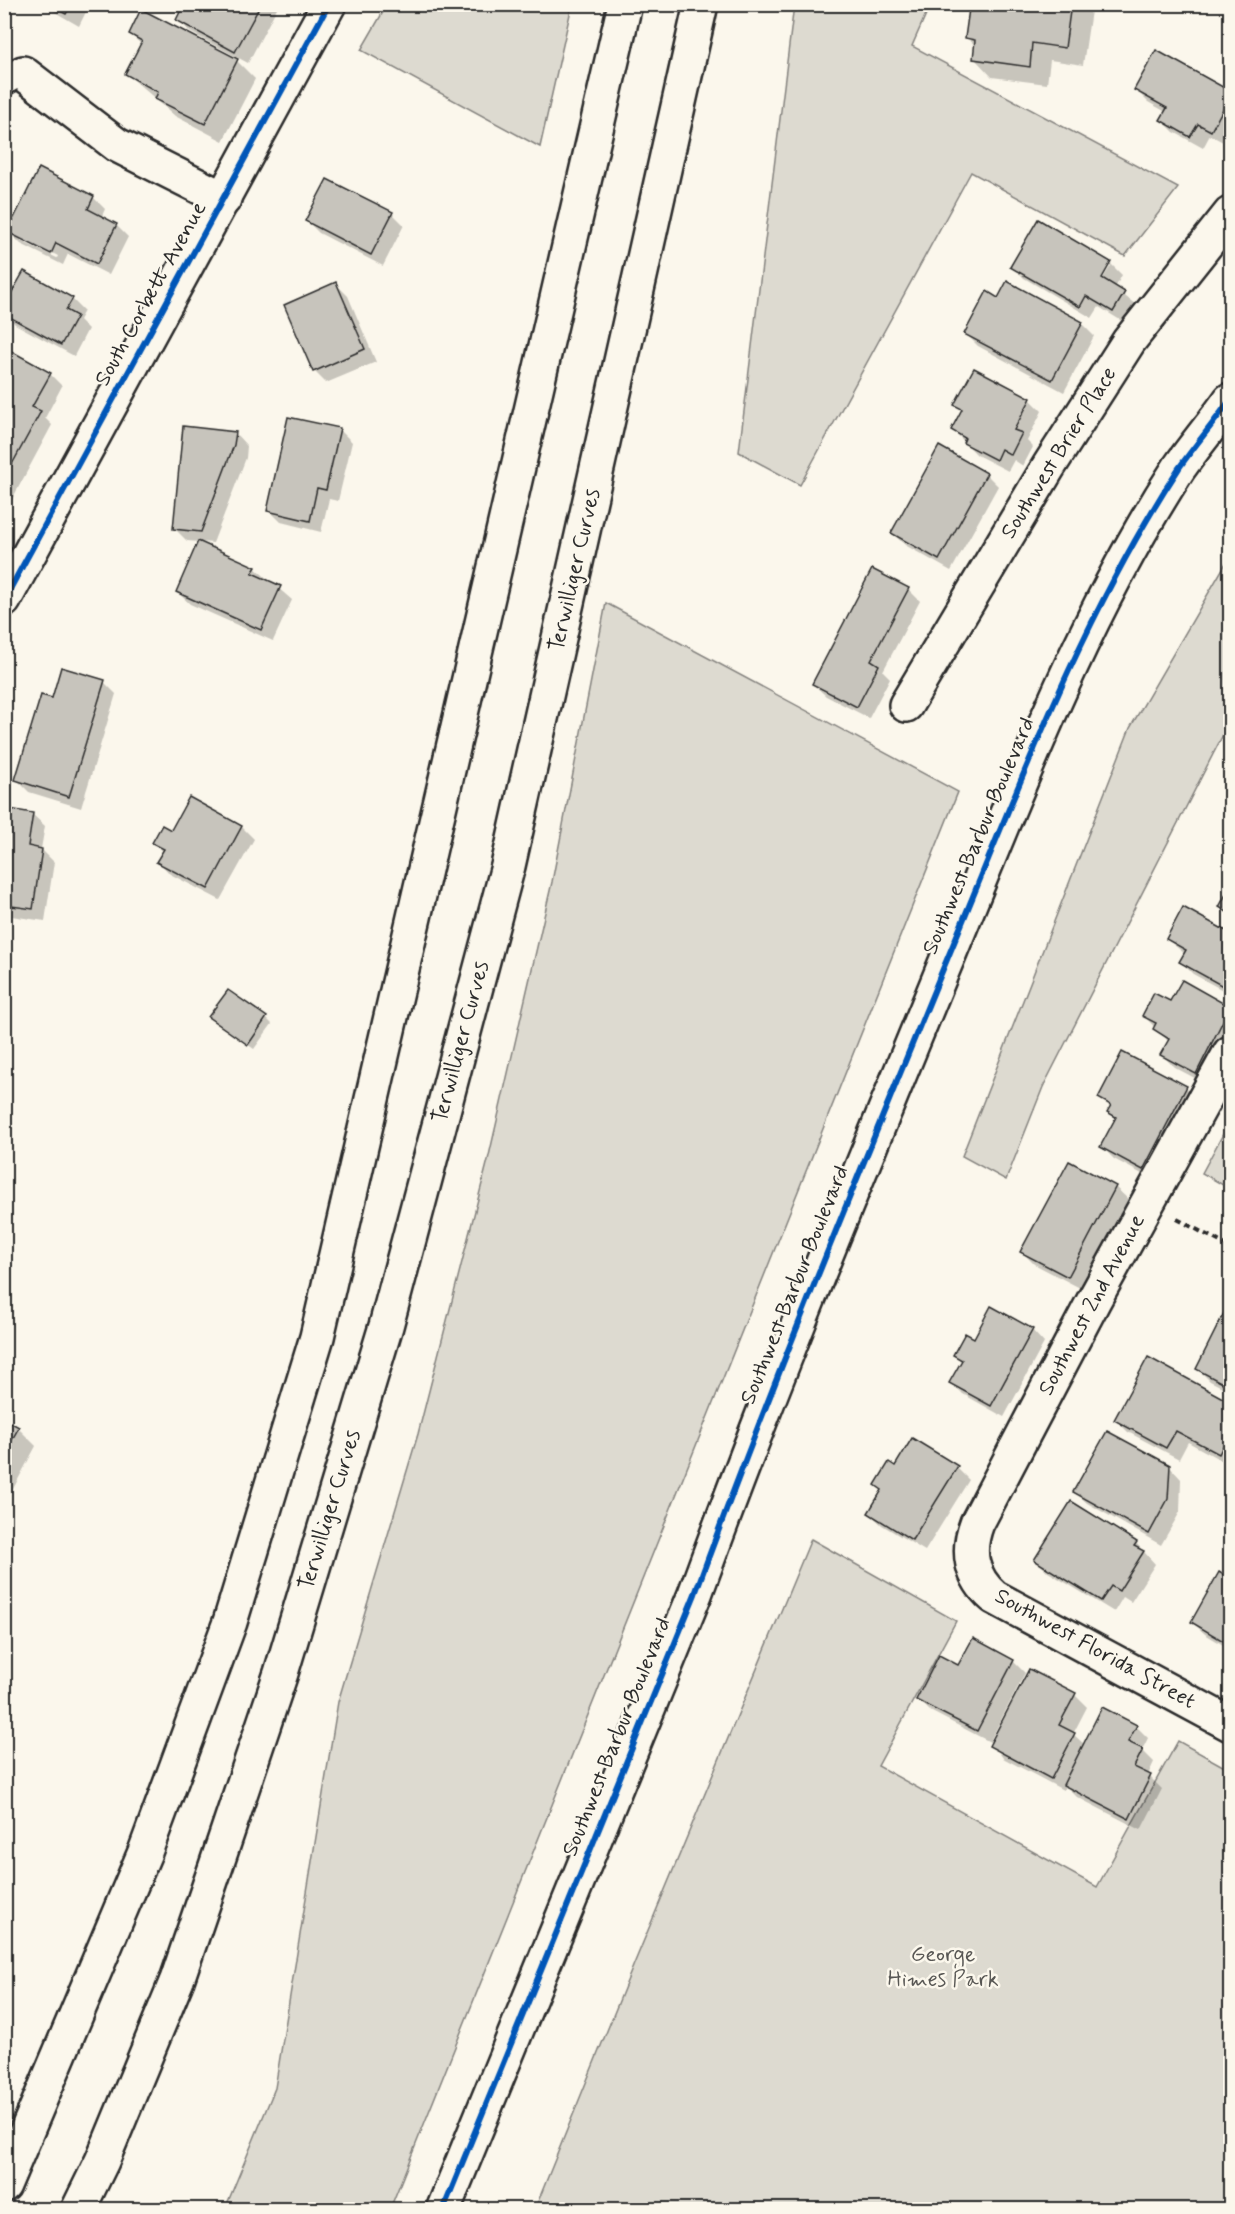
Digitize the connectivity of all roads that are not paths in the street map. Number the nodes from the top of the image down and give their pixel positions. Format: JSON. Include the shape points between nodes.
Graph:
{"nodes":[{"id":1,"x":329,"y":4,"type":"edge"},
{"id":2,"x":625,"y":4,"type":"edge"},
{"id":3,"x":701,"y":4,"type":"edge"},
{"id":4,"x":14,"y":78,"type":"edge"},
{"id":5,"x":224,"y":200,"type":"junction"},
{"id":6,"x":1230,"y":214,"type":"edge"},
{"id":7,"x":1230,"y":400,"type":"edge"},
{"id":8,"x":8,"y":586,"type":"edge"},
{"id":9,"x":906,"y":705,"type":"dead end"},
{"id":10,"x":1230,"y":1053,"type":"edge"},
{"id":11,"x":971,"y":1563,"type":"joint"},
{"id":12,"x":1230,"y":1724,"type":"edge"},
{"id":13,"x":4,"y":2185,"type":"edge"},
{"id":14,"x":78,"y":2210,"type":"edge"},
{"id":15,"x":443,"y":2210,"type":"edge"}],
"edges":[{"from":1,"to":5,"type":"main road","name":"South Corbett Avenue"},
{"from":2,"to":13,"type":"main road","via":[[317,1337],[230,1622],[153,1830]]},
{"from":3,"to":14,"type":"main road","name":"Terwilliger Curves","via":[[508,866],[389,1314],[273,1696],[180,1970]]},
{"from":4,"to":5,"type":"main road","via":[[117,145]]},
{"from":5,"to":8,"type":"main road","name":"South Corbett Avenue"},
{"from":6,"to":9,"type":"main road","name":"Southwest Brier Place","via":[[1129,341]]},
{"from":7,"to":15,"type":"main road","name":"Southwest Barbur Boulevard","via":[[1180,468],[1126,558],[1055,700],[851,1192],[695,1594]]},
{"from":10,"to":11,"type":"main road","name":"Southwest 2nd Avenue","via":[[977,1523]]},
{"from":11,"to":12,"type":"main road","name":"Southwest Florida Street","via":[[982,1586],[994,1597]]}]}
